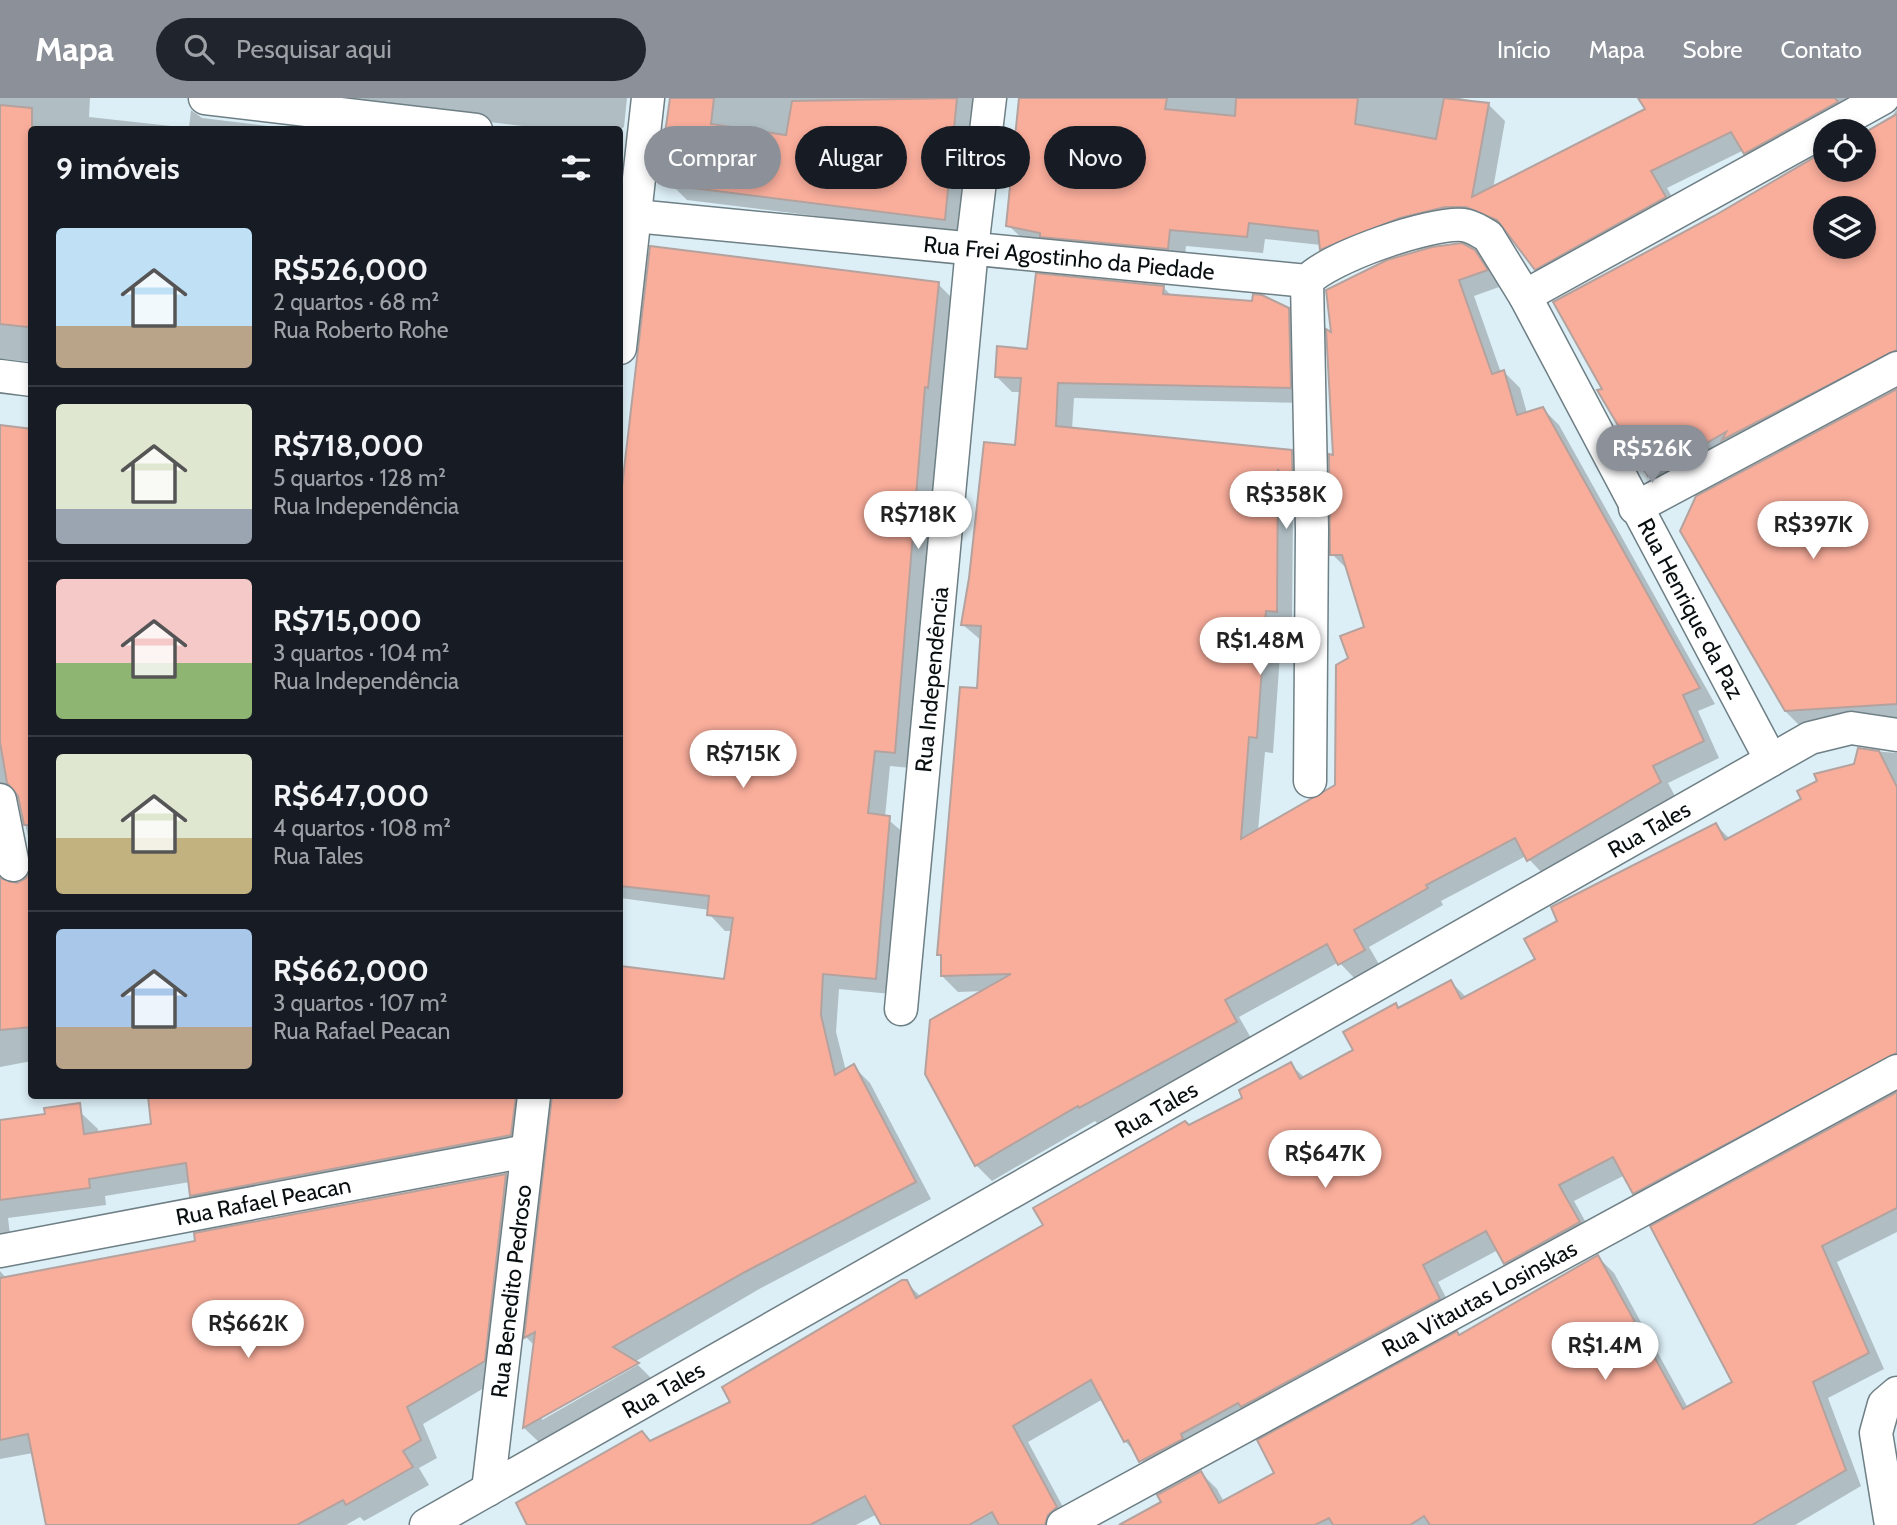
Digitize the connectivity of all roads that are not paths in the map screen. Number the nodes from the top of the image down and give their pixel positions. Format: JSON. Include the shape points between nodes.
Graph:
{"nodes":[{"id":1,"x":205,"y":98,"type":"edge"},
{"id":2,"x":648,"y":98,"type":"edge"},
{"id":3,"x":990,"y":98,"type":"edge"},
{"id":4,"x":1883,"y":98,"type":"edge"},
{"id":5,"x":442,"y":126,"type":"edge"},
{"id":6,"x":631,"y":147,"type":"edge"},
{"id":7,"x":635,"y":216,"type":"junction"},
{"id":8,"x":972,"y":248,"type":"junction"},
{"id":9,"x":1307,"y":281,"type":"junction"},
{"id":10,"x":1525,"y":296,"type":"junction"},
{"id":11,"x":623,"y":322,"type":"edge"},
{"id":12,"x":1897,"y":368,"type":"edge"},
{"id":13,"x":0,"y":376,"type":"edge"},
{"id":14,"x":28,"y":380,"type":"edge"},
{"id":15,"x":1635,"y":508,"type":"junction"},
{"id":16,"x":1897,"y":735,"type":"edge"},
{"id":17,"x":1771,"y":760,"type":"junction"},
{"id":18,"x":1310,"y":781,"type":"dead end"},
{"id":19,"x":0,"y":800,"type":"edge"},
{"id":20,"x":15,"y":865,"type":"edge"},
{"id":21,"x":901,"y":1009,"type":"dead end"},
{"id":22,"x":1897,"y":1071,"type":"edge"},
{"id":23,"x":534,"y":1099,"type":"edge"},
{"id":24,"x":527,"y":1151,"type":"junction"},
{"id":25,"x":0,"y":1251,"type":"edge"},
{"id":26,"x":1890,"y":1399,"type":"edge"},
{"id":27,"x":488,"y":1490,"type":"junction"},
{"id":28,"x":1884,"y":1522,"type":"edge"},
{"id":29,"x":426,"y":1525,"type":"edge"},
{"id":30,"x":1063,"y":1525,"type":"edge"}],
"edges":[{"from":1,"to":5,"type":"street"},
{"from":2,"to":6,"type":"street"},
{"from":3,"to":8,"type":"street","name":"Rua Independência"},
{"from":4,"to":10,"type":"street"},
{"from":6,"to":7,"type":"street"},
{"from":7,"to":8,"type":"street","name":"Rua Frei Agostinho da Piedade"},
{"from":7,"to":11,"type":"street"},
{"from":8,"to":9,"type":"street","name":"Rua Frei Agostinho da Piedade"},
{"from":8,"to":21,"type":"street","name":"Rua Independência"},
{"from":9,"to":10,"type":"street","name":"Rua Henrique da Paz","via":[[1325,265],[1397,239],[1461,225],[1488,236]]},
{"from":9,"to":18,"type":"street","via":[[1312,530]]},
{"from":10,"to":15,"type":"street","name":"Rua Henrique da Paz"},
{"from":12,"to":15,"type":"street"},
{"from":13,"to":14,"type":"street"},
{"from":15,"to":17,"type":"street","name":"Rua Henrique da Paz"},
{"from":16,"to":17,"type":"street","name":"Rua Tales","via":[[1851,728],[1810,738]]},
{"from":17,"to":27,"type":"street","name":"Rua Tales"},
{"from":19,"to":20,"type":"street"},
{"from":22,"to":30,"type":"street","name":"Rua Vitautas Losinskas"},
{"from":23,"to":24,"type":"street","name":"Rua Benedito Pedroso"},
{"from":24,"to":25,"type":"street","name":"Rua Rafael Peacan"},
{"from":24,"to":27,"type":"street","name":"Rua Benedito Pedroso"},
{"from":26,"to":28,"type":"street","via":[[1876,1433]]},
{"from":27,"to":29,"type":"street","name":"Rua Tales"}]}
